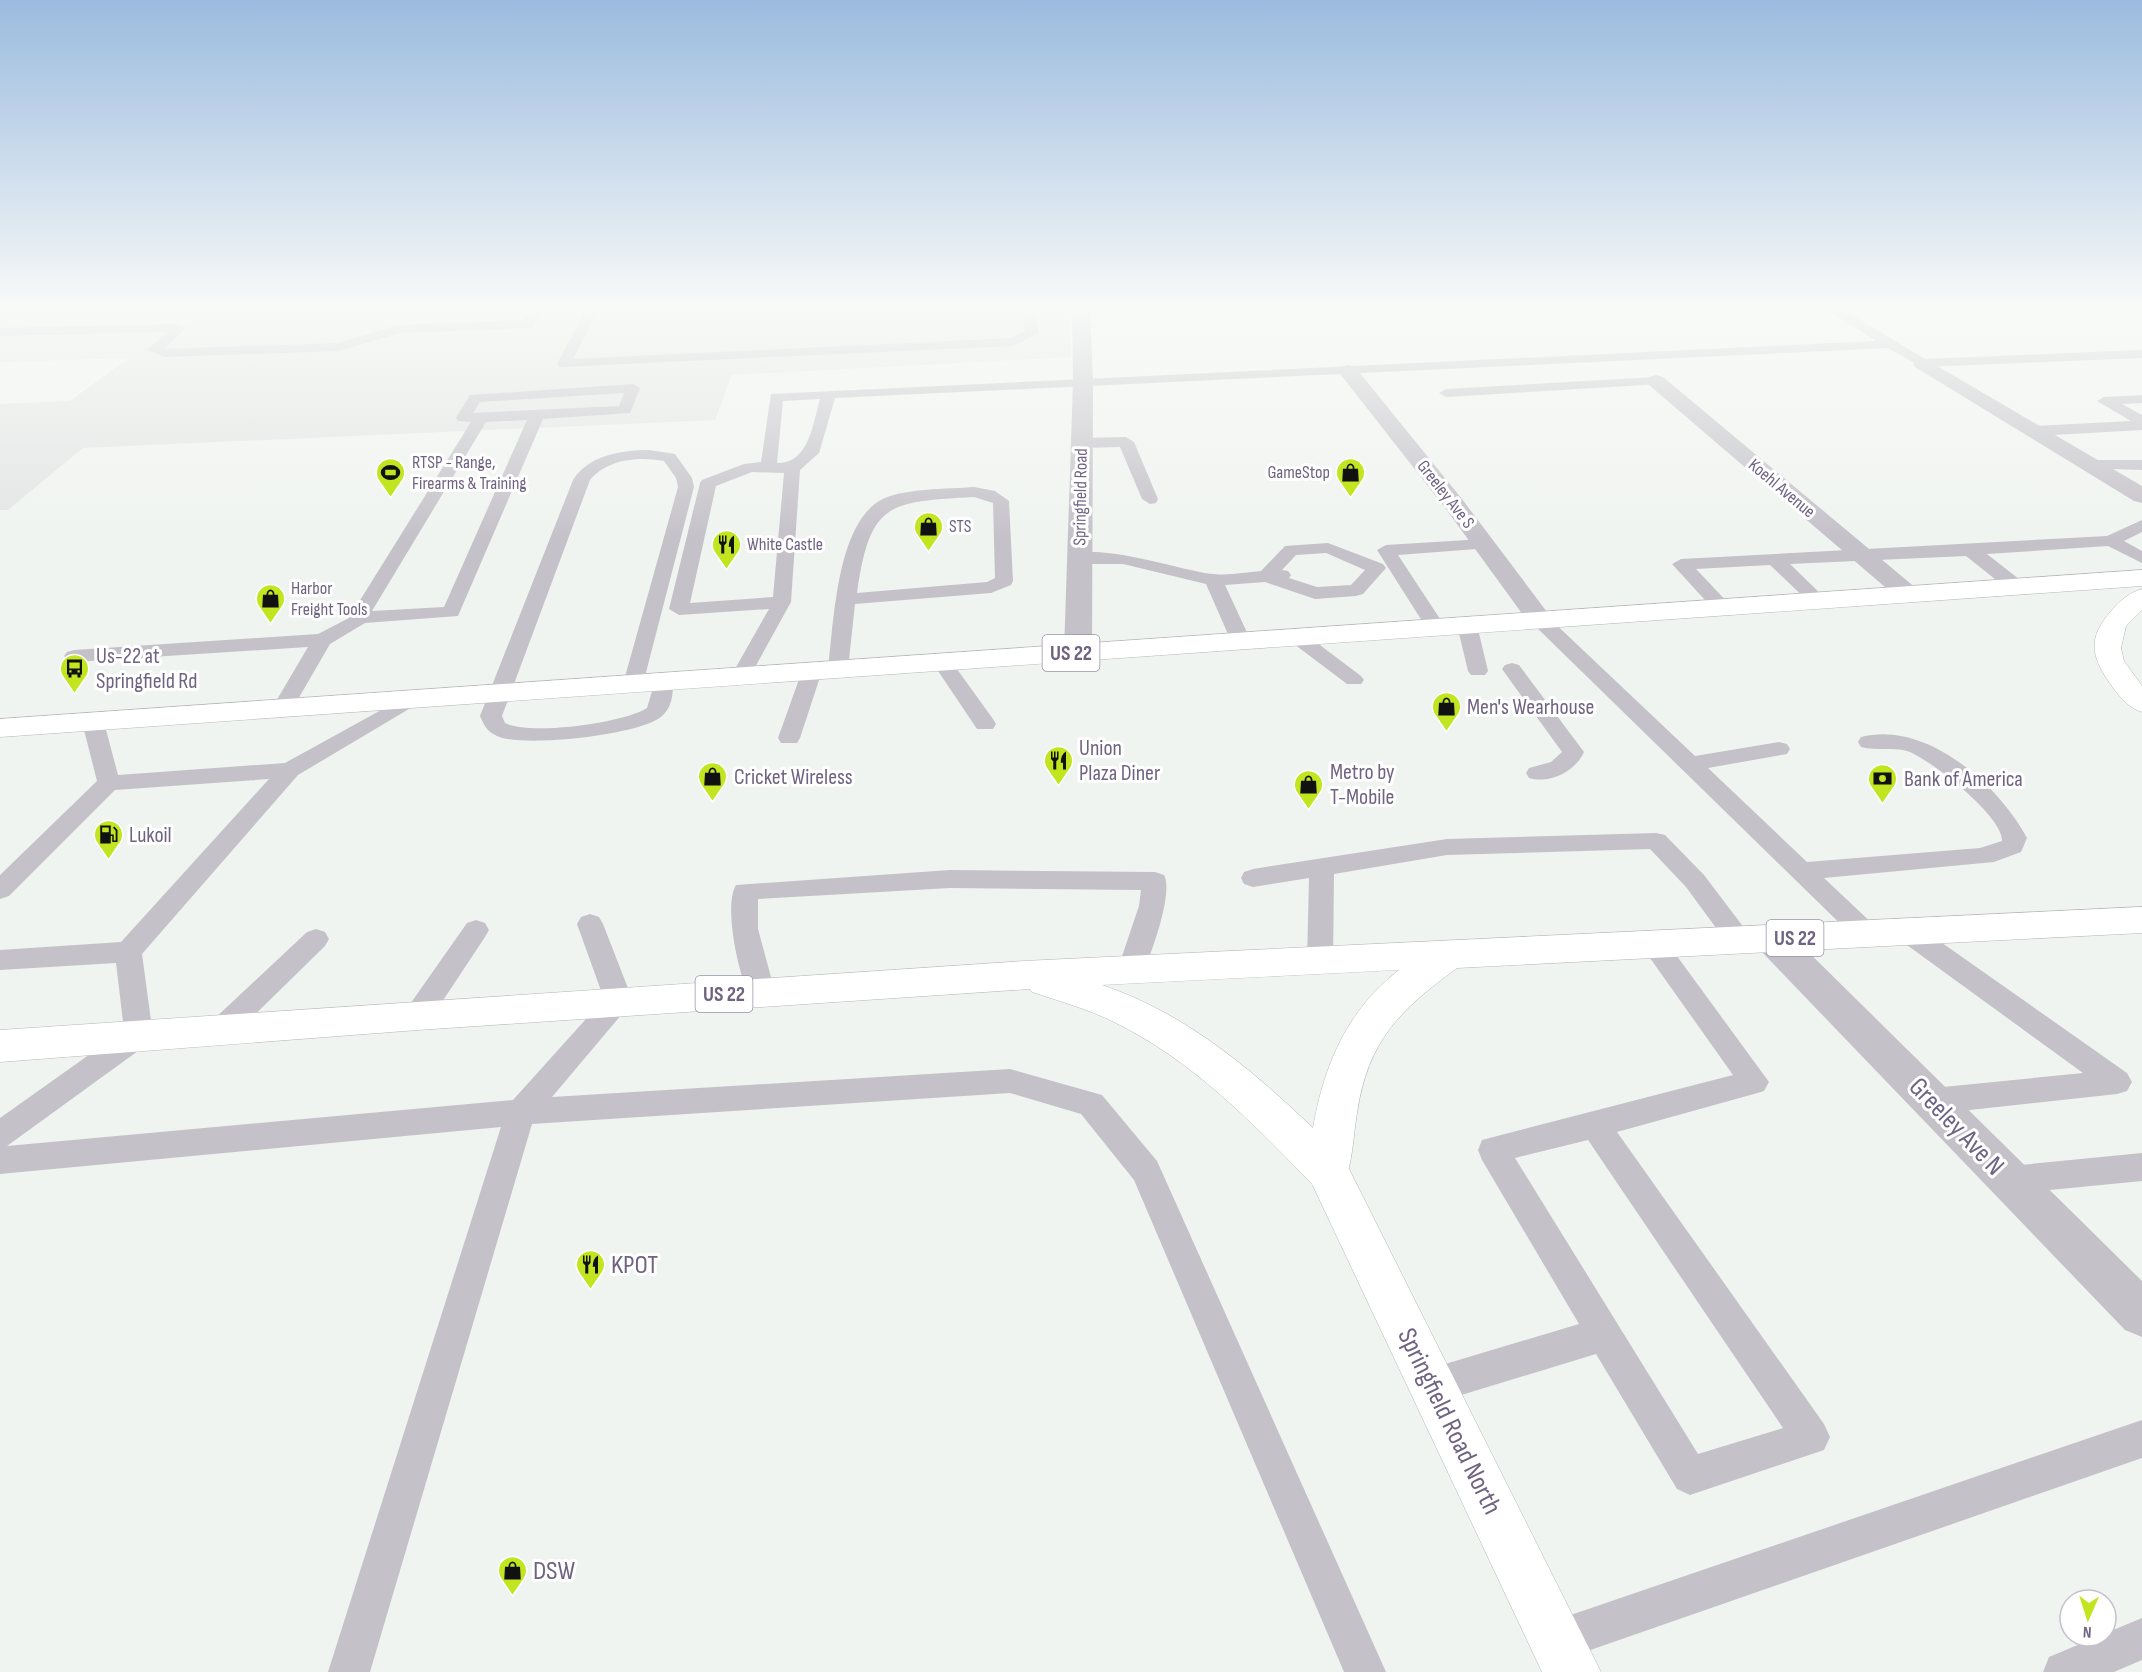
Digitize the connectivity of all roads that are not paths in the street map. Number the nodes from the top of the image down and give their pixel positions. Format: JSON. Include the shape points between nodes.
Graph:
{"nodes":[{"id":1,"x":1061,"y":384,"type":"edge"},
{"id":2,"x":1083,"y":384,"type":"edge"},
{"id":3,"x":1359,"y":384,"type":"edge"},
{"id":4,"x":1603,"y":384,"type":"edge"},
{"id":5,"x":1660,"y":384,"type":"edge"},
{"id":6,"x":1957,"y":384,"type":"edge"},
{"id":7,"x":1446,"y":393,"type":"dead end"},
{"id":8,"x":829,"y":395,"type":"junction"},
{"id":9,"x":2142,"y":399,"type":"edge"},
{"id":10,"x":537,"y":415,"type":"junction"},
{"id":11,"x":482,"y":418,"type":"junction"},
{"id":12,"x":2142,"y":423,"type":"edge"},
{"id":13,"x":2035,"y":431,"type":"junction"},
{"id":14,"x":1081,"y":443,"type":"junction"},
{"id":15,"x":2090,"y":465,"type":"junction"},
{"id":16,"x":2142,"y":465,"type":"edge"},
{"id":17,"x":769,"y":466,"type":"junction"},
{"id":18,"x":792,"y":468,"type":"junction"},
{"id":19,"x":2142,"y":496,"type":"edge"},
{"id":20,"x":1150,"y":499,"type":"dead end"},
{"id":21,"x":2142,"y":525,"type":"edge"},
{"id":22,"x":2111,"y":541,"type":"junction"},
{"id":23,"x":1484,"y":544,"type":"junction"},
{"id":24,"x":1970,"y":550,"type":"junction"},
{"id":25,"x":1860,"y":554,"type":"junction"},
{"id":26,"x":2142,"y":558,"type":"edge"},
{"id":27,"x":1079,"y":559,"type":"junction"},
{"id":28,"x":1774,"y":559,"type":"junction"},
{"id":29,"x":1397,"y":567,"type":"junction"},
{"id":30,"x":1377,"y":568,"type":"junction"},
{"id":31,"x":1342,"y":571,"type":"dead end"},
{"id":32,"x":1305,"y":573,"type":"dead end"},
{"id":33,"x":1266,"y":576,"type":"junction"},
{"id":34,"x":2142,"y":578,"type":"edge"},
{"id":35,"x":1214,"y":580,"type":"junction"},
{"id":36,"x":2017,"y":586,"type":"junction"},
{"id":37,"x":1908,"y":594,"type":"junction"},
{"id":38,"x":2142,"y":597,"type":"edge"},
{"id":39,"x":847,"y":599,"type":"junction"},
{"id":40,"x":1819,"y":601,"type":"junction"},
{"id":41,"x":782,"y":602,"type":"junction"},
{"id":42,"x":1722,"y":607,"type":"junction"},
{"id":43,"x":359,"y":618,"type":"junction"},
{"id":44,"x":1540,"y":620,"type":"junction"},
{"id":45,"x":1467,"y":625,"type":"junction"},
{"id":46,"x":1436,"y":628,"type":"junction"},
{"id":47,"x":1297,"y":637,"type":"junction"},
{"id":48,"x":322,"y":640,"type":"junction"},
{"id":49,"x":1241,"y":641,"type":"junction"},
{"id":50,"x":1078,"y":652,"type":"junction"},
{"id":51,"x":74,"y":656,"type":"dead end"},
{"id":52,"x":942,"y":662,"type":"junction"},
{"id":53,"x":1512,"y":669,"type":"dead end"},
{"id":54,"x":825,"y":670,"type":"junction"},
{"id":55,"x":1478,"y":671,"type":"dead end"},
{"id":56,"x":741,"y":676,"type":"junction"},
{"id":57,"x":1354,"y":680,"type":"dead end"},
{"id":58,"x":663,"y":682,"type":"junction"},
{"id":59,"x":633,"y":684,"type":"junction"},
{"id":60,"x":498,"y":693,"type":"junction"},
{"id":61,"x":412,"y":699,"type":"junction"},
{"id":62,"x":2142,"y":703,"type":"edge"},
{"id":63,"x":284,"y":708,"type":"junction"},
{"id":64,"x":93,"y":722,"type":"junction"},
{"id":65,"x":986,"y":724,"type":"dead end"},
{"id":66,"x":34,"y":726,"type":"junction"},
{"id":67,"x":0,"y":728,"type":"edge"},
{"id":68,"x":0,"y":736,"type":"edge"},
{"id":69,"x":789,"y":738,"type":"dead end"},
{"id":70,"x":1869,"y":742,"type":"dead end"},
{"id":71,"x":1779,"y":750,"type":"dead end"},
{"id":72,"x":1689,"y":764,"type":"junction"},
{"id":73,"x":290,"y":770,"type":"junction"},
{"id":74,"x":1537,"y":773,"type":"dead end"},
{"id":75,"x":109,"y":783,"type":"junction"},
{"id":76,"x":1322,"y":867,"type":"junction"},
{"id":77,"x":1801,"y":871,"type":"junction"},
{"id":78,"x":1253,"y":878,"type":"dead end"},
{"id":79,"x":0,"y":890,"type":"edge"},
{"id":80,"x":2142,"y":920,"type":"edge"},
{"id":81,"x":590,"y":924,"type":"dead end"},
{"id":82,"x":476,"y":930,"type":"dead end"},
{"id":83,"x":1909,"y":933,"type":"junction"},
{"id":84,"x":1868,"y":935,"type":"junction"},
{"id":85,"x":316,"y":939,"type":"dead end"},
{"id":86,"x":1756,"y":940,"type":"junction"},
{"id":87,"x":1654,"y":944,"type":"junction"},
{"id":88,"x":128,"y":952,"type":"junction"},
{"id":89,"x":1449,"y":954,"type":"junction"},
{"id":90,"x":0,"y":960,"type":"edge"},
{"id":91,"x":1320,"y":961,"type":"junction"},
{"id":92,"x":1130,"y":971,"type":"junction"},
{"id":93,"x":1024,"y":975,"type":"junction"},
{"id":94,"x":760,"y":992,"type":"junction"},
{"id":95,"x":619,"y":1001,"type":"junction"},
{"id":96,"x":418,"y":1015,"type":"junction"},
{"id":97,"x":222,"y":1029,"type":"junction"},
{"id":98,"x":139,"y":1035,"type":"junction"},
{"id":99,"x":0,"y":1046,"type":"edge"},
{"id":100,"x":1933,"y":1101,"type":"junction"},
{"id":101,"x":520,"y":1112,"type":"junction"},
{"id":102,"x":1595,"y":1125,"type":"junction"},
{"id":103,"x":0,"y":1135,"type":"edge"},
{"id":104,"x":0,"y":1160,"type":"edge"},
{"id":105,"x":2142,"y":1167,"type":"edge"},
{"id":106,"x":1328,"y":1171,"type":"junction"},
{"id":107,"x":2010,"y":1180,"type":"junction"},
{"id":108,"x":2142,"y":1314,"type":"edge"},
{"id":109,"x":1604,"y":1334,"type":"junction"},
{"id":110,"x":1432,"y":1386,"type":"junction"},
{"id":111,"x":2142,"y":1438,"type":"edge"},
{"id":112,"x":2142,"y":1639,"type":"edge"},
{"id":113,"x":1564,"y":1656,"type":"edge"},
{"id":114,"x":349,"y":1672,"type":"edge"},
{"id":115,"x":1365,"y":1672,"type":"edge"},
{"id":116,"x":2064,"y":1672,"type":"edge"}],
"edges":[{"from":1,"to":8,"type":"lane"},
{"from":2,"to":14,"type":"street","name":"Springfield Road"},
{"from":3,"to":23,"type":"street","name":"Greeley Ave S"},
{"from":4,"to":7,"type":"lane"},
{"from":5,"to":25,"type":"street","name":"Koehl Avenue"},
{"from":6,"to":13,"type":"street"},
{"from":8,"to":17,"type":"lane","via":[[776,397]]},
{"from":8,"to":18,"type":"lane","via":[[811,453]]},
{"from":9,"to":12,"type":"lane","via":[[2104,401]]},
{"from":10,"to":11,"type":"lane"},
{"from":10,"to":11,"type":"lane","via":[[625,410],[633,388],[475,398],[463,418]]},
{"from":10,"to":43,"type":"lane","via":[[452,612]]},
{"from":11,"to":43,"type":"lane"},
{"from":12,"to":13,"type":"lane"},
{"from":13,"to":15,"type":"street"},
{"from":14,"to":20,"type":"lane","via":[[1126,442]]},
{"from":14,"to":27,"type":"street","name":"Springfield Road"},
{"from":15,"to":16,"type":"lane"},
{"from":15,"to":19,"type":"street"},
{"from":17,"to":18,"type":"lane"},
{"from":17,"to":41,"type":"lane","via":[[750,467],[708,483],[679,609]]},
{"from":18,"to":41,"type":"lane"},
{"from":21,"to":22,"type":"lane"},
{"from":22,"to":24,"type":"lane"},
{"from":22,"to":26,"type":"lane"},
{"from":23,"to":29,"type":"lane","via":[[1386,550]]},
{"from":23,"to":44,"type":"street","name":"Greeley Ave S"},
{"from":24,"to":25,"type":"lane"},
{"from":24,"to":36,"type":"lane"},
{"from":25,"to":28,"type":"lane"},
{"from":25,"to":37,"type":"street","name":"Koehl Avenue"},
{"from":27,"to":35,"type":"lane","via":[[1123,560]]},
{"from":27,"to":50,"type":"street","name":"Springfield Road"},
{"from":28,"to":40,"type":"lane"},
{"from":28,"to":42,"type":"lane","via":[[1680,564]]},
{"from":29,"to":30,"type":"lane"},
{"from":29,"to":46,"type":"lane"},
{"from":30,"to":31,"type":"lane"},
{"from":30,"to":33,"type":"lane","via":[[1356,590],[1315,593]]},
{"from":30,"to":33,"type":"lane","via":[[1328,548],[1291,550]]},
{"from":32,"to":33,"type":"lane"},
{"from":33,"to":35,"type":"lane"},
{"from":34,"to":36,"type":"main road","number":"US 22"},
{"from":35,"to":49,"type":"lane"},
{"from":36,"to":37,"type":"main road","number":"US 22"},
{"from":37,"to":40,"type":"main road","number":"US 22"},
{"from":38,"to":62,"type":"main road","via":[[2114,621],[2106,644],[2116,673]]},
{"from":39,"to":39,"type":"lane","via":[[991,587],[1004,581],[1001,501],[995,494],[985,493],[886,504],[874,513],[855,548]]},
{"from":39,"to":54,"type":"lane"},
{"from":40,"to":42,"type":"main road","number":"US 22"},
{"from":41,"to":56,"type":"lane"},
{"from":42,"to":44,"type":"main road","number":"US 22"},
{"from":43,"to":48,"type":"lane"},
{"from":44,"to":45,"type":"main road","number":"US 22"},
{"from":44,"to":72,"type":"lane"},
{"from":45,"to":46,"type":"main road","number":"US 22"},
{"from":45,"to":55,"type":"lane"},
{"from":46,"to":47,"type":"main road","number":"US 22"},
{"from":47,"to":49,"type":"main road","number":"US 22"},
{"from":47,"to":57,"type":"lane"},
{"from":48,"to":51,"type":"lane"},
{"from":48,"to":63,"type":"lane"},
{"from":49,"to":50,"type":"main road","number":"US 22"},
{"from":50,"to":52,"type":"main road","number":"US 22"},
{"from":52,"to":54,"type":"main road","number":"US 22"},
{"from":52,"to":65,"type":"lane"},
{"from":53,"to":74,"type":"lane","via":[[1573,752],[1563,765]]},
{"from":54,"to":56,"type":"main road","number":"US 22"},
{"from":54,"to":69,"type":"lane"},
{"from":56,"to":58,"type":"main road","number":"US 22"},
{"from":58,"to":59,"type":"main road","number":"US 22"},
{"from":58,"to":60,"type":"lane","via":[[661,704],[651,715],[553,733],[509,733],[496,727],[491,716]]},
{"from":59,"to":60,"type":"main road","number":"US 22"},
{"from":59,"to":60,"type":"lane","via":[[686,487],[676,466],[660,455],[609,460],[585,473]]},
{"from":60,"to":61,"type":"main road","number":"US 22"},
{"from":61,"to":63,"type":"main road","number":"US 22"},
{"from":61,"to":73,"type":"lane"},
{"from":63,"to":64,"type":"main road","number":"US 22"},
{"from":64,"to":66,"type":"main road","number":"US 22"},
{"from":64,"to":75,"type":"lane"},
{"from":66,"to":67,"type":"main road","number":"US 22"},
{"from":66,"to":68,"type":"main road"},
{"from":70,"to":77,"type":"lane","via":[[1903,743],[1940,756],[2001,814],[2015,838],[2012,846],[1980,856]]},
{"from":71,"to":72,"type":"lane"},
{"from":72,"to":77,"type":"lane"},
{"from":73,"to":75,"type":"lane"},
{"from":73,"to":88,"type":"lane"},
{"from":75,"to":79,"type":"lane"},
{"from":76,"to":78,"type":"lane"},
{"from":76,"to":86,"type":"lane","via":[[1447,846],[1656,841]]},
{"from":76,"to":91,"type":"lane"},
{"from":77,"to":84,"type":"lane"},
{"from":80,"to":83,"type":"main road","number":"US 22"},
{"from":81,"to":95,"type":"lane"},
{"from":82,"to":96,"type":"lane"},
{"from":83,"to":84,"type":"main road","number":"US 22"},
{"from":83,"to":100,"type":"lane","via":[[2118,1082]]},
{"from":84,"to":86,"type":"main road","number":"US 22"},
{"from":85,"to":97,"type":"lane"},
{"from":86,"to":87,"type":"main road","number":"US 22"},
{"from":86,"to":100,"type":"street","name":"Greeley Ave N"},
{"from":87,"to":89,"type":"main road","number":"US 22"},
{"from":87,"to":102,"type":"lane","via":[[1754,1082]]},
{"from":88,"to":90,"type":"lane"},
{"from":88,"to":98,"type":"lane"},
{"from":89,"to":91,"type":"main road","number":"US 22"},
{"from":89,"to":106,"type":"main road","via":[[1399,992],[1366,1028],[1336,1098]]},
{"from":91,"to":92,"type":"main road","number":"US 22"},
{"from":92,"to":93,"type":"main road","number":"US 22"},
{"from":92,"to":94,"type":"lane","via":[[1152,906],[1155,881],[950,879],[745,891],[745,929]]},
{"from":93,"to":94,"type":"main road","number":"US 22"},
{"from":93,"to":106,"type":"main road","via":[[1126,1010],[1189,1045],[1244,1088]]},
{"from":94,"to":95,"type":"main road","number":"US 22"},
{"from":95,"to":96,"type":"main road","number":"US 22"},
{"from":95,"to":101,"type":"lane"},
{"from":96,"to":97,"type":"main road","number":"US 22"},
{"from":97,"to":98,"type":"main road","number":"US 22"},
{"from":98,"to":99,"type":"main road","number":"US 22"},
{"from":98,"to":103,"type":"lane"},
{"from":100,"to":107,"type":"street","name":"Greeley Ave N"},
{"from":101,"to":104,"type":"lane"},
{"from":101,"to":114,"type":"lane"},
{"from":101,"to":115,"type":"lane","via":[[1010,1081],[1091,1104],[1146,1171]]},
{"from":102,"to":109,"type":"lane","via":[[1493,1150]]},
{"from":102,"to":109,"type":"lane","via":[[1811,1437],[1690,1476]]},
{"from":105,"to":107,"type":"lane"},
{"from":106,"to":110,"type":"main road","name":"Springfield Road North"},
{"from":107,"to":108,"type":"street","name":"Greeley Ave N"},
{"from":109,"to":110,"type":"lane"},
{"from":110,"to":113,"type":"main road","name":"Springfield Road North"},
{"from":111,"to":113,"type":"lane"},
{"from":112,"to":116,"type":"lane"}]}
